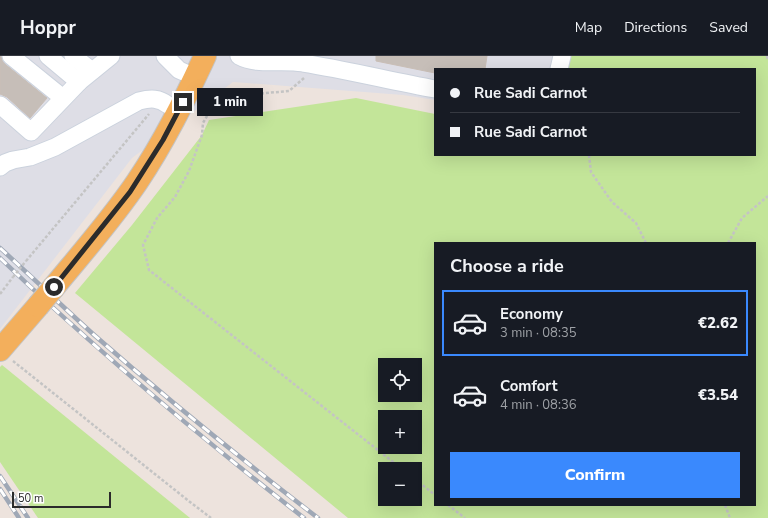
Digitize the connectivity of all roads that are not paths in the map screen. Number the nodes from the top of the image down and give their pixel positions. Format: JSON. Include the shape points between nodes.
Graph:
{"nodes":[{"id":1,"x":11,"y":56,"type":"edge"},
{"id":2,"x":48,"y":56,"type":"edge"},
{"id":3,"x":73,"y":56,"type":"edge"},
{"id":4,"x":111,"y":56,"type":"edge"},
{"id":5,"x":165,"y":56,"type":"edge"},
{"id":6,"x":239,"y":56,"type":"edge"},
{"id":7,"x":562,"y":56,"type":"edge"},
{"id":8,"x":196,"y":63,"type":"edge"},
{"id":9,"x":559,"y":68,"type":"edge"},
{"id":10,"x":92,"y":71,"type":"junction"},
{"id":11,"x":79,"y":82,"type":"junction"},
{"id":12,"x":434,"y":89,"type":"edge"},
{"id":13,"x":63,"y":98,"type":"junction"},
{"id":14,"x":164,"y":102,"type":"junction"},
{"id":15,"x":0,"y":105,"type":"edge"},
{"id":16,"x":0,"y":167,"type":"edge"},
{"id":17,"x":110,"y":217,"type":"junction"},
{"id":18,"x":6,"y":354,"type":"edge"}],
"edges":[{"from":1,"to":13,"type":"lane"},
{"from":2,"to":11,"type":"lane"},
{"from":3,"to":10,"type":"lane"},
{"from":4,"to":10,"type":"lane"},
{"from":5,"to":8,"type":"lane","via":[[179,70]]},
{"from":6,"to":12,"type":"lane","via":[[254,60],[290,61]]},
{"from":7,"to":9,"type":"lane"},
{"from":8,"to":14,"type":"main road"},
{"from":8,"to":17,"type":"main road","via":[[173,121],[155,154]]},
{"from":10,"to":11,"type":"lane"},
{"from":11,"to":13,"type":"lane"},
{"from":13,"to":15,"type":"lane","via":[[31,132]]},
{"from":14,"to":16,"type":"lane","via":[[151,99],[140,102],[56,147],[13,160]]},
{"from":14,"to":17,"type":"main road"},
{"from":17,"to":18,"type":"main road","bridge":true,"via":[[38,306]]}]}
